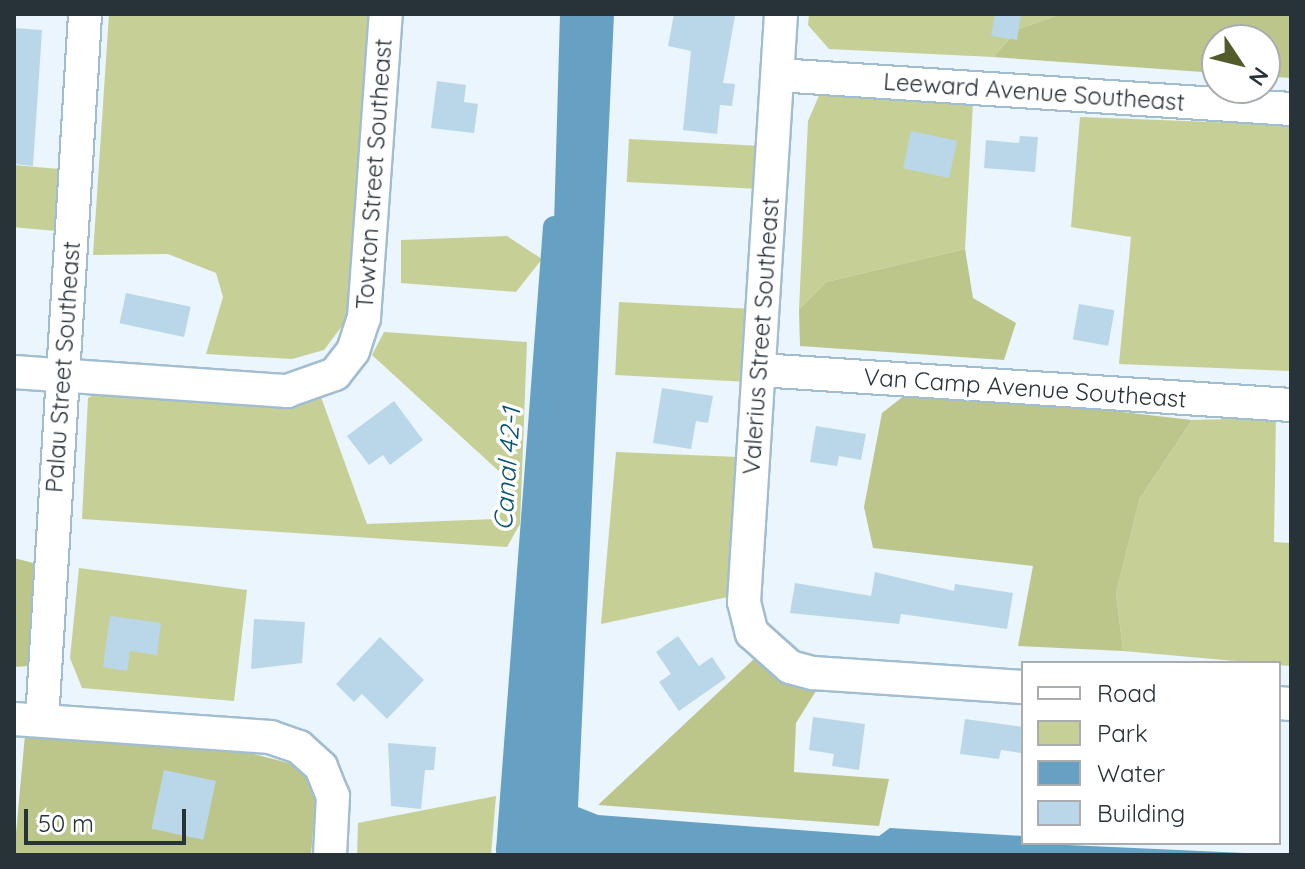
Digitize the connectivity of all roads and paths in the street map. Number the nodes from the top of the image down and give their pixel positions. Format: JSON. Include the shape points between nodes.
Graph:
{"nodes":[{"id":1,"x":85,"y":14,"type":"edge"},
{"id":2,"x":386,"y":14,"type":"edge"},
{"id":3,"x":781,"y":14,"type":"edge"},
{"id":4,"x":778,"y":75,"type":"junction"},
{"id":5,"x":1291,"y":109,"type":"edge"},
{"id":6,"x":760,"y":370,"type":"junction"},
{"id":7,"x":14,"y":372,"type":"edge"},
{"id":8,"x":63,"y":376,"type":"junction"},
{"id":9,"x":1291,"y":405,"type":"edge"},
{"id":10,"x":1021,"y":687,"type":"edge"},
{"id":11,"x":28,"y":720,"type":"edge"},
{"id":12,"x":330,"y":855,"type":"edge"}],
"edges":[{"from":1,"to":8,"type":"street","name":"Palau Street Southeast"},
{"from":2,"to":8,"type":"street","name":"Towton Street Southeast","via":[[364,318],[353,351],[335,374],[287,391]]},
{"from":3,"to":4,"type":"street","name":"Valerius Street Southeast"},
{"from":4,"to":5,"type":"street","name":"Leeward Avenue Southeast"},
{"from":4,"to":6,"type":"street","name":"Valerius Street Southeast"},
{"from":6,"to":9,"type":"street","name":"Van Camp Avenue Southeast"},
{"from":6,"to":10,"type":"street","name":"Valerius Street Southeast","via":[[744,602],[752,633],[790,667],[813,673]]},
{"from":7,"to":8,"type":"street"},
{"from":8,"to":11,"type":"street","name":"Palau Street Southeast"},
{"from":11,"to":12,"type":"street","via":[[270,737],[299,747],[321,767],[333,796]]}]}
